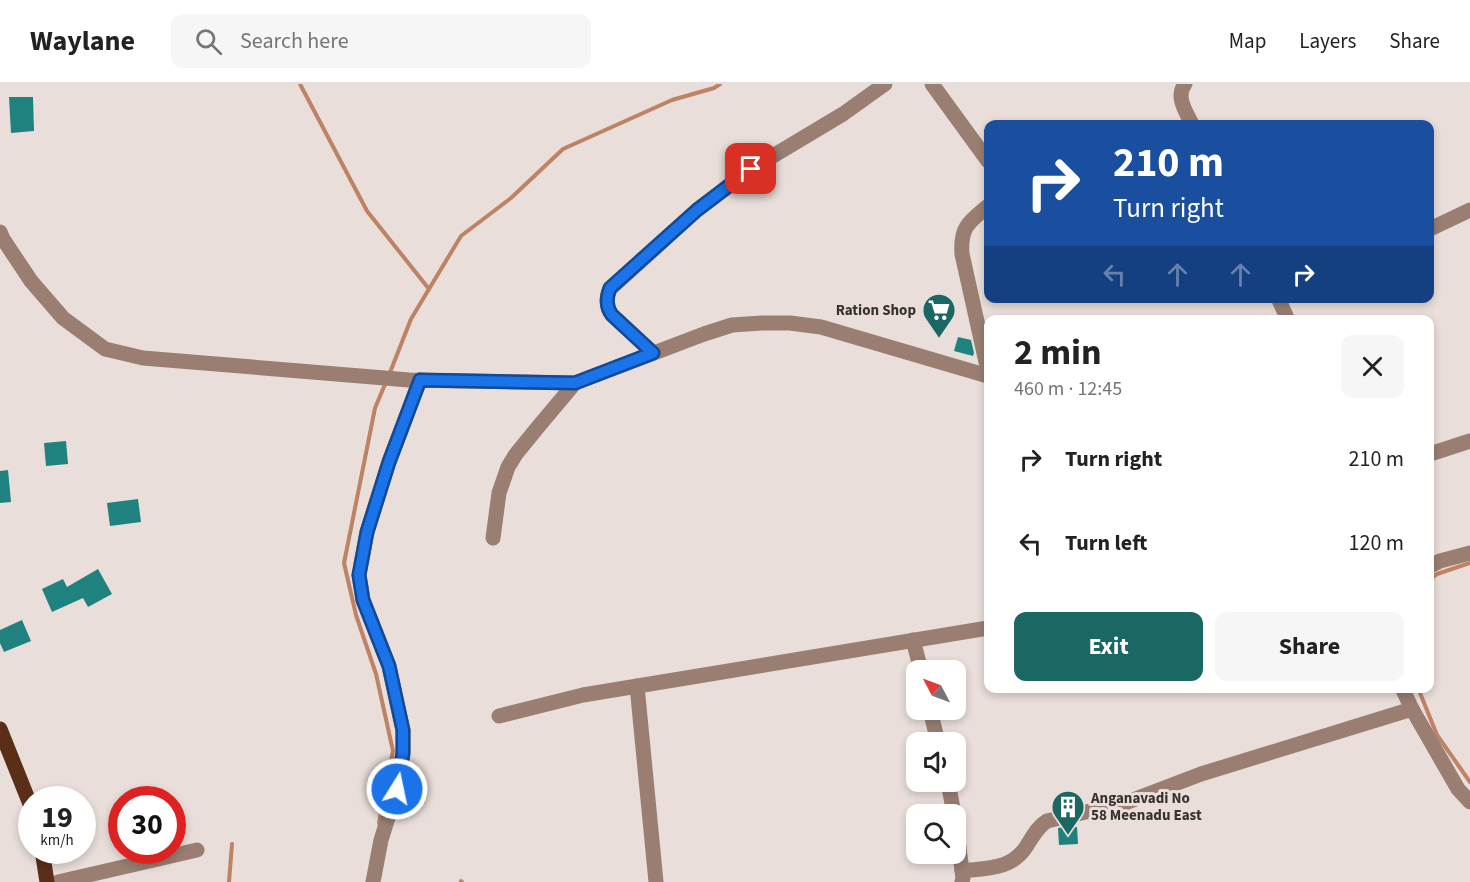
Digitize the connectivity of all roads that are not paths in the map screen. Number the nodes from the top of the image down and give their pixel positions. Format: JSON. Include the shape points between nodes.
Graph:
{"nodes":[{"id":1,"x":885,"y":84,"type":"edge"},
{"id":2,"x":932,"y":84,"type":"edge"},
{"id":3,"x":1185,"y":84,"type":"edge"},
{"id":4,"x":1190,"y":120,"type":"edge"},
{"id":5,"x":984,"y":155,"type":"edge"},
{"id":6,"x":984,"y":210,"type":"edge"},
{"id":7,"x":1470,"y":210,"type":"edge"},
{"id":8,"x":1434,"y":227,"type":"edge"},
{"id":9,"x":0,"y":232,"type":"edge"},
{"id":10,"x":653,"y":353,"type":"junction"},
{"id":11,"x":984,"y":353,"type":"edge"},
{"id":12,"x":984,"y":374,"type":"edge"},
{"id":13,"x":415,"y":380,"type":"junction"},
{"id":14,"x":575,"y":383,"type":"junction"},
{"id":15,"x":1470,"y":441,"type":"edge"},
{"id":16,"x":1434,"y":453,"type":"edge"},
{"id":17,"x":493,"y":538,"type":"dead end"},
{"id":18,"x":1470,"y":553,"type":"edge"},
{"id":19,"x":1434,"y":564,"type":"edge"},
{"id":20,"x":984,"y":629,"type":"edge"},
{"id":21,"x":914,"y":640,"type":"junction"},
{"id":22,"x":919,"y":660,"type":"edge"},
{"id":23,"x":637,"y":686,"type":"junction"},
{"id":24,"x":1404,"y":693,"type":"edge"},
{"id":25,"x":1412,"y":709,"type":"junction"},
{"id":26,"x":499,"y":716,"type":"dead end"},
{"id":27,"x":0,"y":729,"type":"edge"},
{"id":28,"x":23,"y":786,"type":"edge"},
{"id":29,"x":1470,"y":802,"type":"edge"},
{"id":30,"x":197,"y":850,"type":"dead end"},
{"id":31,"x":44,"y":864,"type":"edge"},
{"id":32,"x":982,"y":876,"type":"edge"},
{"id":33,"x":962,"y":877,"type":"edge"},
{"id":34,"x":47,"y":882,"type":"edge"},
{"id":35,"x":58,"y":882,"type":"edge"},
{"id":36,"x":373,"y":882,"type":"edge"},
{"id":37,"x":656,"y":882,"type":"edge"}],
"edges":[{"from":1,"to":10,"type":"street","via":[[751,169],[697,210],[610,288],[608,309]]},
{"from":2,"to":5,"type":"street"},
{"from":3,"to":4,"type":"street","via":[[1180,92]]},
{"from":6,"to":11,"type":"street","via":[[967,225],[962,238],[962,254]]},
{"from":7,"to":8,"type":"street"},
{"from":9,"to":13,"type":"street","via":[[31,281],[63,318],[105,349],[143,358]]},
{"from":10,"to":12,"type":"street","via":[[732,325],[790,323],[821,327]]},
{"from":10,"to":14,"type":"street"},
{"from":13,"to":14,"type":"street"},
{"from":13,"to":36,"type":"street","via":[[367,532],[359,575],[363,600],[389,666],[403,730],[397,789]]},
{"from":14,"to":17,"type":"street","via":[[508,467],[499,492]]},
{"from":15,"to":16,"type":"street"},
{"from":18,"to":19,"type":"street"},
{"from":20,"to":21,"type":"street"},
{"from":21,"to":22,"type":"street"},
{"from":21,"to":23,"type":"street"},
{"from":23,"to":26,"type":"street"},
{"from":23,"to":37,"type":"street"},
{"from":24,"to":25,"type":"street"},
{"from":25,"to":29,"type":"street","via":[[1458,789]]},
{"from":25,"to":32,"type":"street","via":[[1201,774],[1125,803],[1047,821],[1015,859]]},
{"from":27,"to":28,"type":"main road"},
{"from":30,"to":35,"type":"street"},
{"from":31,"to":34,"type":"main road"},
{"from":32,"to":33,"type":"street"}]}
